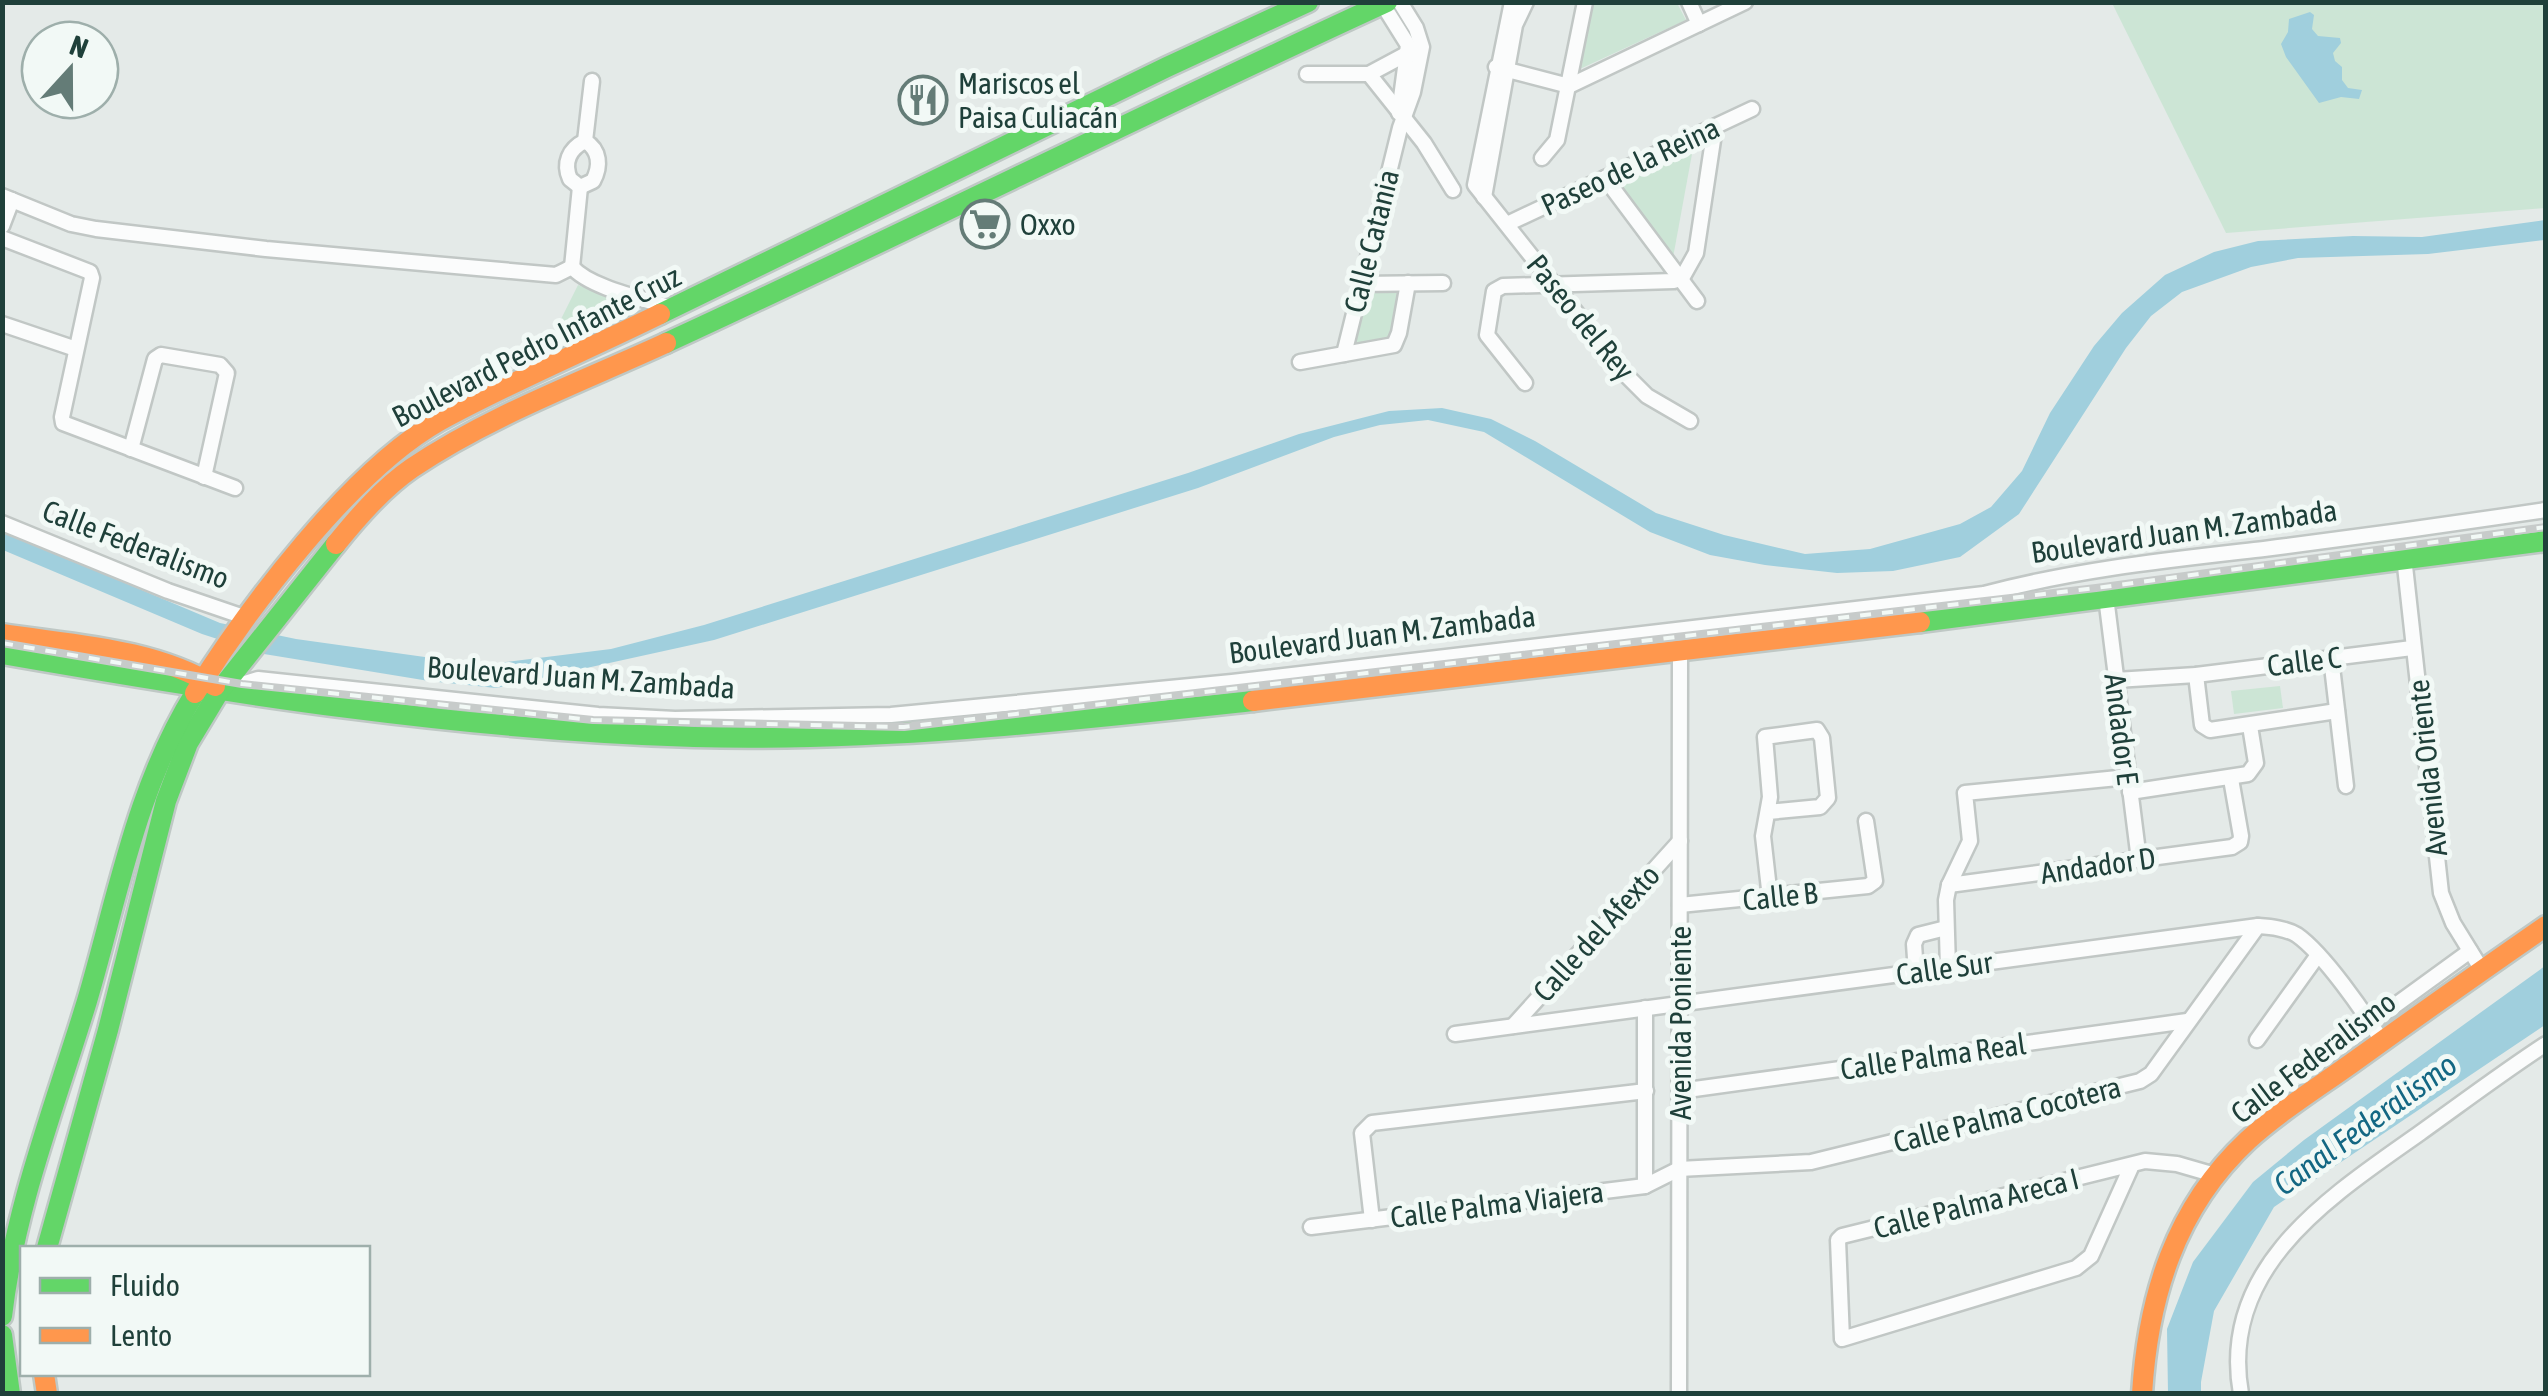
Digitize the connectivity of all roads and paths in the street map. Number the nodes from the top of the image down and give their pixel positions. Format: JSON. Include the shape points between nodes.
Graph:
{"nodes":[{"id":1,"x":1512,"y":2,"type":"edge"},
{"id":2,"x":1526,"y":2,"type":"edge"},
{"id":3,"x":1585,"y":2,"type":"edge"},
{"id":4,"x":1689,"y":2,"type":"edge"},
{"id":5,"x":1744,"y":2,"type":"edge"},
{"id":6,"x":1388,"y":3,"type":"edge"},
{"id":7,"x":1303,"y":4,"type":"edge"},
{"id":8,"x":1699,"y":24,"type":"junction"},
{"id":9,"x":1415,"y":50,"type":"junction"},
{"id":10,"x":1501,"y":68,"type":"junction"},
{"id":11,"x":1308,"y":74,"type":"dead end"},
{"id":12,"x":1369,"y":74,"type":"junction"},
{"id":13,"x":592,"y":81,"type":"dead end"},
{"id":14,"x":1569,"y":86,"type":"junction"},
{"id":15,"x":1752,"y":109,"type":"dead end"},
{"id":16,"x":1401,"y":120,"type":"junction"},
{"id":17,"x":1714,"y":126,"type":"junction"},
{"id":18,"x":584,"y":141,"type":"junction"},
{"id":19,"x":1542,"y":158,"type":"dead end"},
{"id":20,"x":1605,"y":178,"type":"junction"},
{"id":21,"x":580,"y":186,"type":"junction"},
{"id":22,"x":1453,"y":190,"type":"dead end"},
{"id":23,"x":7,"y":198,"type":"edge"},
{"id":24,"x":1507,"y":224,"type":"junction"},
{"id":25,"x":2,"y":226,"type":"edge"},
{"id":26,"x":2,"y":238,"type":"edge"},
{"id":27,"x":572,"y":267,"type":"junction"},
{"id":28,"x":1682,"y":278,"type":"junction"},
{"id":29,"x":1444,"y":283,"type":"dead end"},
{"id":30,"x":1552,"y":283,"type":"junction"},
{"id":31,"x":1360,"y":284,"type":"junction"},
{"id":32,"x":1408,"y":284,"type":"junction"},
{"id":33,"x":1698,"y":301,"type":"dead end"},
{"id":34,"x":675,"y":308,"type":"junction"},
{"id":35,"x":2,"y":324,"type":"edge"},
{"id":36,"x":76,"y":349,"type":"junction"},
{"id":37,"x":1344,"y":354,"type":"junction"},
{"id":38,"x":1300,"y":362,"type":"dead end"},
{"id":39,"x":1525,"y":383,"type":"dead end"},
{"id":40,"x":1690,"y":422,"type":"dead end"},
{"id":41,"x":131,"y":449,"type":"junction"},
{"id":42,"x":204,"y":476,"type":"junction"},
{"id":43,"x":235,"y":488,"type":"dead end"},
{"id":44,"x":2546,"y":510,"type":"edge"},
{"id":45,"x":2,"y":523,"type":"edge"},
{"id":46,"x":2546,"y":541,"type":"edge"},
{"id":47,"x":2404,"y":556,"type":"junction"},
{"id":48,"x":2106,"y":597,"type":"junction"},
{"id":49,"x":245,"y":621,"type":"junction"},
{"id":50,"x":2,"y":634,"type":"edge"},
{"id":51,"x":2412,"y":648,"type":"junction"},
{"id":52,"x":1680,"y":652,"type":"junction"},
{"id":53,"x":2,"y":654,"type":"edge"},
{"id":54,"x":2331,"y":658,"type":"junction"},
{"id":55,"x":2196,"y":674,"type":"junction"},
{"id":56,"x":2116,"y":680,"type":"junction"},
{"id":57,"x":207,"y":685,"type":"junction"},
{"id":58,"x":2337,"y":712,"type":"junction"},
{"id":59,"x":2250,"y":726,"type":"junction"},
{"id":60,"x":2230,"y":779,"type":"junction"},
{"id":61,"x":2130,"y":785,"type":"junction"},
{"id":62,"x":2346,"y":786,"type":"dead end"},
{"id":63,"x":1768,"y":812,"type":"junction"},
{"id":64,"x":1866,"y":821,"type":"dead end"},
{"id":65,"x":1680,"y":841,"type":"junction"},
{"id":66,"x":2139,"y":860,"type":"junction"},
{"id":67,"x":1949,"y":886,"type":"junction"},
{"id":68,"x":1770,"y":898,"type":"junction"},
{"id":69,"x":1680,"y":905,"type":"junction"},
{"id":70,"x":2258,"y":926,"type":"junction"},
{"id":71,"x":2546,"y":926,"type":"edge"},
{"id":72,"x":1946,"y":928,"type":"junction"},
{"id":73,"x":2470,"y":951,"type":"junction"},
{"id":74,"x":2318,"y":955,"type":"junction"},
{"id":75,"x":1948,"y":968,"type":"junction"},
{"id":76,"x":2482,"y":970,"type":"junction"},
{"id":77,"x":1916,"y":972,"type":"junction"},
{"id":78,"x":1681,"y":1004,"type":"junction"},
{"id":79,"x":1646,"y":1008,"type":"junction"},
{"id":80,"x":2187,"y":1021,"type":"junction"},
{"id":81,"x":1512,"y":1026,"type":"junction"},
{"id":82,"x":2377,"y":1032,"type":"junction"},
{"id":83,"x":1455,"y":1034,"type":"dead end"},
{"id":84,"x":2256,"y":1040,"type":"dead end"},
{"id":85,"x":2546,"y":1044,"type":"edge"},
{"id":86,"x":1646,"y":1090,"type":"junction"},
{"id":87,"x":1680,"y":1091,"type":"junction"},
{"id":88,"x":2132,"y":1165,"type":"junction"},
{"id":89,"x":1680,"y":1170,"type":"junction"},
{"id":90,"x":2215,"y":1175,"type":"junction"},
{"id":91,"x":1645,"y":1186,"type":"junction"},
{"id":92,"x":1372,"y":1220,"type":"junction"},
{"id":93,"x":1311,"y":1227,"type":"dead end"},
{"id":94,"x":48,"y":1246,"type":"edge"},
{"id":95,"x":2,"y":1316,"type":"edge"},
{"id":96,"x":2,"y":1335,"type":"edge"},
{"id":97,"x":10,"y":1394,"type":"edge"},
{"id":98,"x":1679,"y":1394,"type":"edge"},
{"id":99,"x":2142,"y":1394,"type":"edge"},
{"id":100,"x":2242,"y":1394,"type":"edge"}],
"edges":[{"from":1,"to":10,"type":"street","name":"Paseo del Rey"},
{"from":2,"to":10,"type":"street","name":"Paseo del Rey"},
{"from":3,"to":14,"type":"street"},
{"from":4,"to":8,"type":"street"},
{"from":5,"to":8,"type":"street"},
{"from":6,"to":9,"type":"street"},
{"from":6,"to":57,"type":"main road","name":"Boulevard Pedro Infante Cruz","via":[[428,456],[383,491],[242,660]]},
{"from":7,"to":34,"type":"main road","name":"Boulevard Pedro Infante Cruz"},
{"from":8,"to":14,"type":"street"},
{"from":9,"to":12,"type":"street"},
{"from":9,"to":16,"type":"street","name":"Calle Catania"},
{"from":10,"to":14,"type":"street"},
{"from":10,"to":24,"type":"street","name":"Paseo del Rey","via":[[1484,198]]},
{"from":11,"to":12,"type":"street"},
{"from":12,"to":16,"type":"street"},
{"from":13,"to":18,"type":"street"},
{"from":14,"to":19,"type":"street","via":[[1557,140]]},
{"from":15,"to":17,"type":"street","name":"Paseo de la Reina"},
{"from":16,"to":22,"type":"street"},
{"from":16,"to":31,"type":"street","name":"Calle Catania"},
{"from":17,"to":20,"type":"street","name":"Paseo de la Reina"},
{"from":17,"to":28,"type":"street","via":[[1696,253]]},
{"from":18,"to":21,"type":"street","via":[[566,165]]},
{"from":18,"to":21,"type":"street","via":[[598,165],[593,180]]},
{"from":20,"to":24,"type":"street","name":"Paseo de la Reina"},
{"from":20,"to":28,"type":"street"},
{"from":21,"to":27,"type":"street"},
{"from":23,"to":25,"type":"street"},
{"from":23,"to":27,"type":"street","via":[[96,229],[556,275]]},
{"from":24,"to":30,"type":"street","name":"Paseo del Rey"},
{"from":26,"to":36,"type":"street","via":[[90,272]]},
{"from":27,"to":34,"type":"street","via":[[608,287]]},
{"from":28,"to":30,"type":"street"},
{"from":28,"to":33,"type":"street"},
{"from":29,"to":32,"type":"street"},
{"from":30,"to":39,"type":"street","via":[[1503,286],[1492,295],[1487,335]]},
{"from":30,"to":40,"type":"street","name":"Paseo del Rey","via":[[1636,387]]},
{"from":31,"to":32,"type":"street"},
{"from":31,"to":37,"type":"street","name":"Calle Catania"},
{"from":32,"to":37,"type":"street","via":[[1396,343]]},
{"from":34,"to":49,"type":"main road","name":"Boulevard Pedro Infante Cruz","via":[[397,449],[327,516]]},
{"from":35,"to":36,"type":"street"},
{"from":36,"to":41,"type":"street","via":[[63,423]]},
{"from":37,"to":38,"type":"street"},
{"from":41,"to":42,"type":"street"},
{"from":41,"to":42,"type":"street","via":[[155,359],[220,365],[227,372]]},
{"from":42,"to":43,"type":"street"},
{"from":44,"to":57,"type":"street","name":"Boulevard Juan M. Zambada","via":[[2103,567],[1984,594],[917,714],[675,719],[258,680]]},
{"from":45,"to":49,"type":"street","name":"Calle Federalismo"},
{"from":46,"to":47,"type":"main road","name":"Boulevard Juan M. Zambada"},
{"from":47,"to":48,"type":"main road","name":"Boulevard Juan M. Zambada"},
{"from":47,"to":51,"type":"street","name":"Avenida Oriente"},
{"from":48,"to":52,"type":"main road","name":"Boulevard Juan M. Zambada"},
{"from":48,"to":56,"type":"street","name":"Andador E"},
{"from":49,"to":57,"type":"main road","name":"Boulevard Pedro Infante Cruz"},
{"from":50,"to":57,"type":"main road","name":"Boulevard Juan M. Zambada","via":[[192,670]]},
{"from":51,"to":54,"type":"street","name":"Calle C"},
{"from":51,"to":73,"type":"street","name":"Avenida Oriente","via":[[2442,893]]},
{"from":52,"to":57,"type":"main road","name":"Boulevard Juan M. Zambada","via":[[1098,718],[871,736],[601,734],[414,718]]},
{"from":52,"to":65,"type":"street","name":"Avenida Poniente"},
{"from":53,"to":57,"type":"main road","name":"Boulevard Juan M. Zambada"},
{"from":54,"to":55,"type":"street","name":"Calle C"},
{"from":54,"to":58,"type":"street"},
{"from":55,"to":56,"type":"street","name":"Calle C"},
{"from":55,"to":59,"type":"street","via":[[2204,728]]},
{"from":56,"to":61,"type":"street","name":"Andador E"},
{"from":57,"to":94,"type":"main road","name":"Boulevard Pedro Infante Cruz","via":[[166,802]]},
{"from":57,"to":95,"type":"main road","name":"Boulevard Pedro Infante Cruz","via":[[165,744],[124,859],[22,1198]]},
{"from":58,"to":59,"type":"street"},
{"from":58,"to":62,"type":"street"},
{"from":59,"to":60,"type":"street","via":[[2256,763],[2248,774]]},
{"from":60,"to":61,"type":"street"},
{"from":60,"to":66,"type":"street","name":"Andador D","via":[[2240,842]]},
{"from":61,"to":66,"type":"street","name":"Andador E"},
{"from":61,"to":67,"type":"street","via":[[1965,792],[1970,840]]},
{"from":63,"to":63,"type":"street","via":[[1820,806],[1828,798],[1817,730],[1765,740]]},
{"from":63,"to":68,"type":"street","via":[[1763,836]]},
{"from":64,"to":68,"type":"street","name":"Calle B","via":[[1875,877],[1868,886]]},
{"from":65,"to":69,"type":"street","name":"Avenida Poniente"},
{"from":65,"to":81,"type":"street","name":"Calle del Afexto"},
{"from":66,"to":67,"type":"street","name":"Andador D"},
{"from":67,"to":72,"type":"street"},
{"from":68,"to":69,"type":"street","name":"Calle B"},
{"from":69,"to":78,"type":"street","name":"Avenida Poniente"},
{"from":70,"to":74,"type":"street","name":"Calle Sur","via":[[2297,936]]},
{"from":70,"to":75,"type":"street","name":"Calle Sur"},
{"from":70,"to":80,"type":"street","name":"Calle Palma Cocotera"},
{"from":71,"to":76,"type":"main road","name":"Calle Federalismo"},
{"from":72,"to":75,"type":"street"},
{"from":72,"to":77,"type":"street","via":[[1918,935]]},
{"from":73,"to":76,"type":"street","name":"Avenida Oriente"},
{"from":73,"to":82,"type":"street"},
{"from":74,"to":82,"type":"street","name":"Calle Sur"},
{"from":74,"to":84,"type":"street"},
{"from":75,"to":77,"type":"street","name":"Calle Sur"},
{"from":76,"to":82,"type":"main road","name":"Calle Federalismo"},
{"from":77,"to":78,"type":"street","name":"Calle Sur"},
{"from":78,"to":79,"type":"street","name":"Calle Sur"},
{"from":78,"to":87,"type":"street","name":"Avenida Poniente"},
{"from":79,"to":81,"type":"street","name":"Calle Sur"},
{"from":79,"to":86,"type":"street"},
{"from":80,"to":87,"type":"street","name":"Calle Palma Real"},
{"from":80,"to":89,"type":"street","name":"Calle Palma Cocotera","via":[[2152,1074],[2140,1081],[1811,1162]]},
{"from":81,"to":83,"type":"street","name":"Calle Sur"},
{"from":82,"to":90,"type":"main road","name":"Calle Federalismo"},
{"from":85,"to":100,"type":"street","via":[[2367,1171],[2279,1250],[2254,1288],[2242,1324]]},
{"from":86,"to":91,"type":"street"},
{"from":86,"to":92,"type":"street","via":[[1372,1122],[1362,1133]]},
{"from":87,"to":89,"type":"street","name":"Avenida Poniente"},
{"from":88,"to":88,"type":"street","name":"Calle Palma Areca I","via":[[2091,1256],[2076,1268],[1841,1337],[1838,1238]]},
{"from":88,"to":90,"type":"street","name":"Calle Palma Areca I","via":[[2159,1161]]},
{"from":89,"to":91,"type":"street","name":"Calle Palma Viajera"},
{"from":89,"to":98,"type":"street","name":"Avenida Poniente"},
{"from":90,"to":99,"type":"main road","name":"Calle Federalismo","via":[[2177,1234],[2153,1294]]},
{"from":91,"to":92,"type":"street","name":"Calle Palma Viajera"},
{"from":92,"to":93,"type":"street","name":"Calle Palma Viajera"},
{"from":96,"to":97,"type":"main road"}]}
